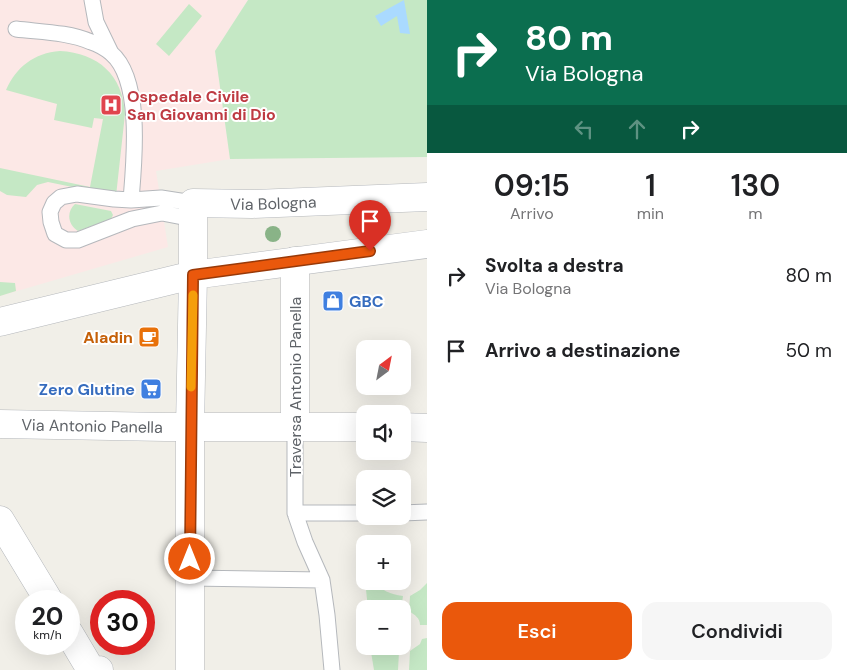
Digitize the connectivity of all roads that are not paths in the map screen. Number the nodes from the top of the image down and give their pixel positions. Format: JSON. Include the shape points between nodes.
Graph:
{"nodes":[{"id":1,"x":92,"y":0,"type":"edge"},
{"id":2,"x":16,"y":29,"type":"dead end"},
{"id":3,"x":111,"y":53,"type":"junction"},
{"id":4,"x":427,"y":197,"type":"edge"},
{"id":5,"x":131,"y":200,"type":"junction"},
{"id":6,"x":193,"y":211,"type":"junction"},
{"id":7,"x":427,"y":244,"type":"edge"},
{"id":8,"x":295,"y":261,"type":"junction"},
{"id":9,"x":193,"y":275,"type":"junction"},
{"id":10,"x":0,"y":322,"type":"edge"},
{"id":11,"x":0,"y":424,"type":"edge"},
{"id":12,"x":190,"y":427,"type":"junction"},
{"id":13,"x":295,"y":427,"type":"junction"},
{"id":14,"x":356,"y":427,"type":"edge"},
{"id":15,"x":411,"y":428,"type":"edge"},
{"id":16,"x":427,"y":428,"type":"edge"},
{"id":17,"x":411,"y":512,"type":"edge"},
{"id":18,"x":427,"y":512,"type":"edge"},
{"id":19,"x":295,"y":513,"type":"junction"},
{"id":20,"x":356,"y":513,"type":"edge"},
{"id":21,"x":0,"y":520,"type":"edge"},
{"id":22,"x":190,"y":578,"type":"junction"},
{"id":23,"x":322,"y":580,"type":"junction"},
{"id":24,"x":42,"y":590,"type":"edge"},
{"id":25,"x":80,"y":652,"type":"edge"},
{"id":26,"x":99,"y":670,"type":"edge"},
{"id":27,"x":190,"y":670,"type":"edge"},
{"id":28,"x":332,"y":670,"type":"edge"}],
"edges":[{"from":1,"to":3,"type":"lane","via":[[96,22]]},
{"from":2,"to":3,"type":"lane","via":[[77,37]]},
{"from":3,"to":5,"type":"lane","via":[[120,65],[134,106]]},
{"from":4,"to":6,"type":"street","name":"Via Bologna","via":[[252,204]]},
{"from":5,"to":6,"type":"lane","via":[[161,198]]},
{"from":5,"to":6,"type":"lane","via":[[77,194],[60,197],[50,212],[55,234],[66,240],[78,240],[132,219]]},
{"from":6,"to":9,"type":"street"},
{"from":7,"to":8,"type":"street"},
{"from":8,"to":9,"type":"street"},
{"from":8,"to":13,"type":"street","name":"Traversa Antonio Panella"},
{"from":9,"to":10,"type":"street"},
{"from":9,"to":12,"type":"street"},
{"from":11,"to":12,"type":"street","name":"Via Antonio Panella"},
{"from":12,"to":13,"type":"street","name":"Via Antonio Panella"},
{"from":12,"to":22,"type":"street"},
{"from":13,"to":14,"type":"street","name":"Via Antonio Panella"},
{"from":13,"to":19,"type":"lane","name":"Traversa Antonio Panella"},
{"from":15,"to":16,"type":"street"},
{"from":17,"to":18,"type":"lane"},
{"from":19,"to":20,"type":"lane"},
{"from":19,"to":23,"type":"lane","name":"Traversa Antonio Panella"},
{"from":21,"to":24,"type":"street"},
{"from":22,"to":23,"type":"lane"},
{"from":22,"to":27,"type":"street"},
{"from":23,"to":28,"type":"lane","name":"Traversa Antonio Panella"},
{"from":25,"to":26,"type":"street","via":[[91,670]]}]}
